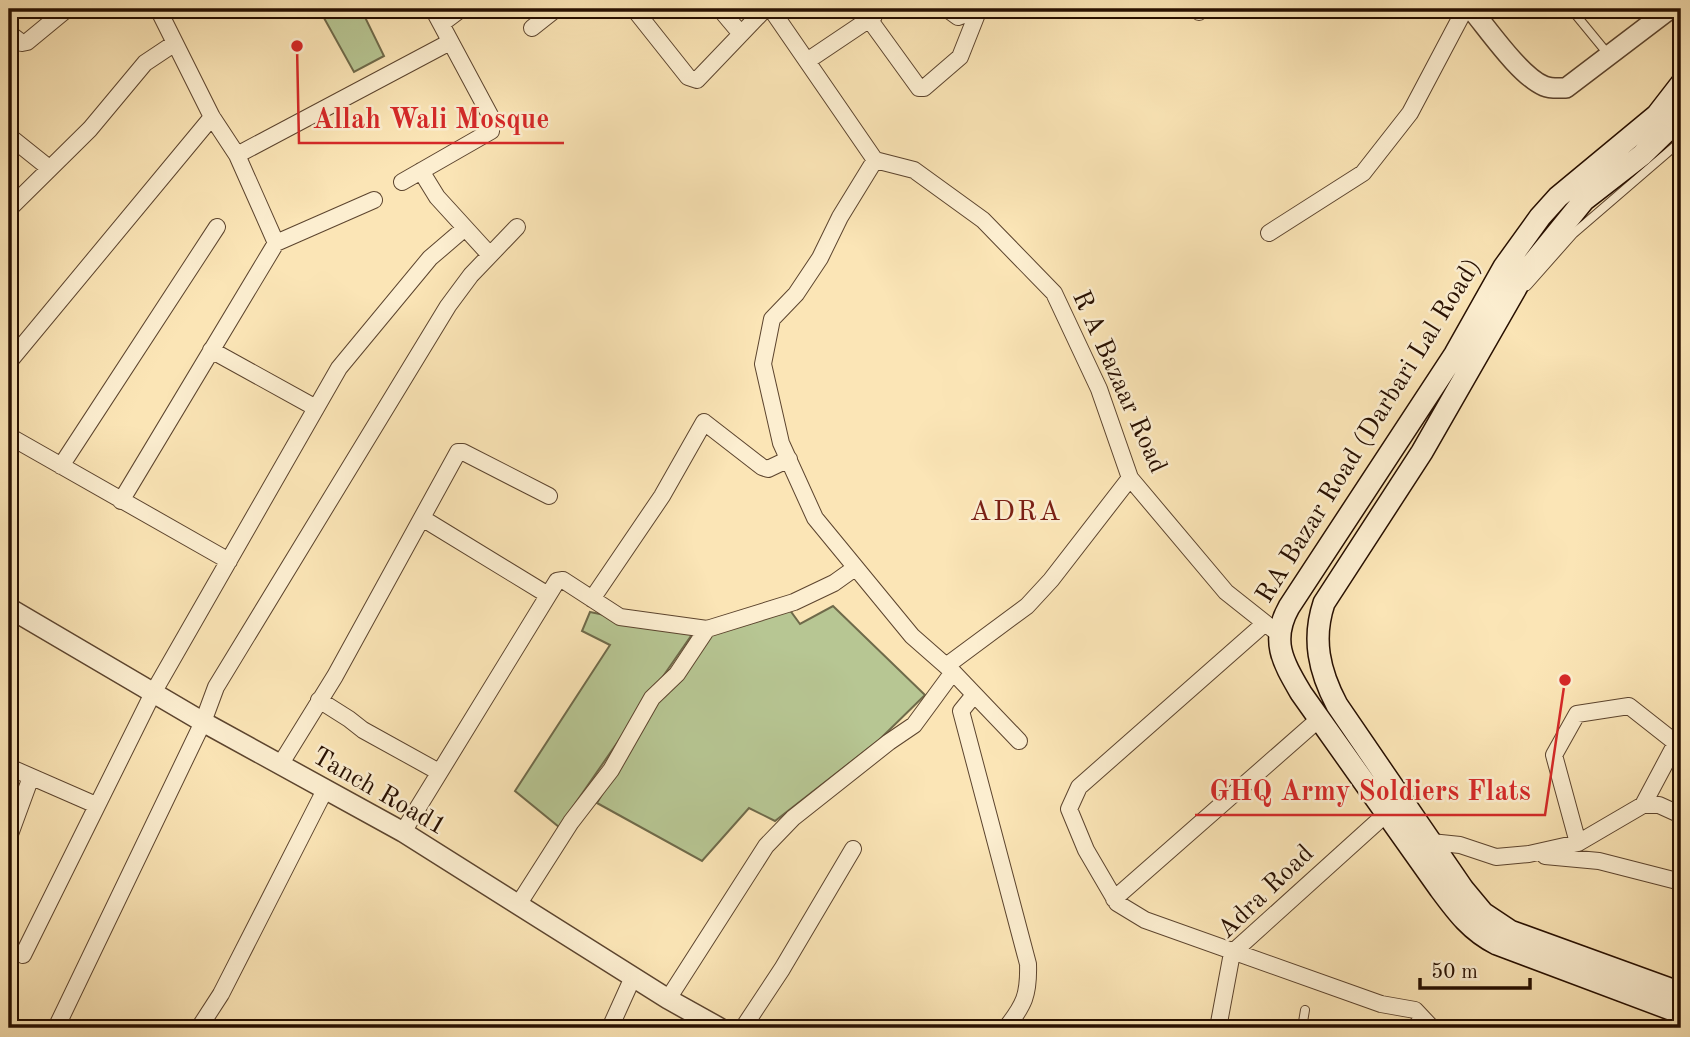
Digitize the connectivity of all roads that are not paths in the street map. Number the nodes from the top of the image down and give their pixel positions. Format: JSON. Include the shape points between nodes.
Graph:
{"nodes":[{"id":1,"x":67,"y":9,"type":"edge"},
{"id":2,"x":158,"y":9,"type":"edge"},
{"id":3,"x":433,"y":9,"type":"edge"},
{"id":4,"x":461,"y":9,"type":"edge"},
{"id":5,"x":556,"y":9,"type":"edge"},
{"id":6,"x":634,"y":9,"type":"edge"},
{"id":7,"x":720,"y":9,"type":"edge"},
{"id":8,"x":765,"y":9,"type":"edge"},
{"id":9,"x":771,"y":9,"type":"edge"},
{"id":10,"x":947,"y":9,"type":"edge"},
{"id":11,"x":972,"y":9,"type":"edge"},
{"id":12,"x":979,"y":9,"type":"edge"},
{"id":13,"x":1465,"y":9,"type":"edge"},
{"id":14,"x":1471,"y":9,"type":"edge"},
{"id":15,"x":1571,"y":9,"type":"edge"},
{"id":16,"x":1670,"y":9,"type":"edge"},
{"id":17,"x":872,"y":14,"type":"edge"},
{"id":18,"x":441,"y":24,"type":"junction"},
{"id":19,"x":532,"y":29,"type":"dead end"},
{"id":20,"x":741,"y":34,"type":"junction"},
{"id":21,"x":9,"y":38,"type":"edge"},
{"id":22,"x":450,"y":42,"type":"junction"},
{"id":23,"x":175,"y":43,"type":"junction"},
{"id":24,"x":1608,"y":54,"type":"junction"},
{"id":25,"x":807,"y":61,"type":"junction"},
{"id":26,"x":1681,"y":85,"type":"edge"},
{"id":27,"x":212,"y":117,"type":"junction"},
{"id":28,"x":1681,"y":117,"type":"edge"},
{"id":29,"x":9,"y":136,"type":"edge"},
{"id":30,"x":1681,"y":141,"type":"edge"},
{"id":31,"x":237,"y":155,"type":"junction"},
{"id":32,"x":875,"y":160,"type":"junction"},
{"id":33,"x":49,"y":168,"type":"junction"},
{"id":34,"x":421,"y":171,"type":"junction"},
{"id":35,"x":402,"y":182,"type":"dead end"},
{"id":36,"x":374,"y":200,"type":"dead end"},
{"id":37,"x":9,"y":209,"type":"edge"},
{"id":38,"x":217,"y":227,"type":"dead end"},
{"id":39,"x":517,"y":227,"type":"dead end"},
{"id":40,"x":465,"y":228,"type":"junction"},
{"id":41,"x":1269,"y":233,"type":"dead end"},
{"id":42,"x":276,"y":243,"type":"junction"},
{"id":43,"x":489,"y":254,"type":"junction"},
{"id":44,"x":1502,"y":314,"type":"junction"},
{"id":45,"x":211,"y":350,"type":"junction"},
{"id":46,"x":9,"y":362,"type":"edge"},
{"id":47,"x":316,"y":408,"type":"junction"},
{"id":48,"x":9,"y":436,"type":"edge"},
{"id":49,"x":789,"y":459,"type":"junction"},
{"id":50,"x":61,"y":466,"type":"junction"},
{"id":51,"x":1130,"y":478,"type":"junction"},
{"id":52,"x":549,"y":496,"type":"dead end"},
{"id":53,"x":121,"y":501,"type":"junction"},
{"id":54,"x":422,"y":518,"type":"junction"},
{"id":55,"x":229,"y":561,"type":"junction"},
{"id":56,"x":855,"y":568,"type":"junction"},
{"id":57,"x":548,"y":595,"type":"junction"},
{"id":58,"x":592,"y":599,"type":"junction"},
{"id":59,"x":9,"y":608,"type":"edge"},
{"id":60,"x":708,"y":629,"type":"junction"},
{"id":61,"x":1272,"y":629,"type":"junction"},
{"id":62,"x":950,"y":669,"type":"junction"},
{"id":63,"x":153,"y":693,"type":"junction"},
{"id":64,"x":974,"y":695,"type":"junction"},
{"id":65,"x":319,"y":700,"type":"junction"},
{"id":66,"x":1319,"y":719,"type":"junction"},
{"id":67,"x":203,"y":722,"type":"junction"},
{"id":68,"x":1019,"y":741,"type":"dead end"},
{"id":69,"x":1679,"y":744,"type":"edge"},
{"id":70,"x":280,"y":765,"type":"junction"},
{"id":71,"x":9,"y":767,"type":"edge"},
{"id":72,"x":439,"y":772,"type":"junction"},
{"id":73,"x":31,"y":777,"type":"junction"},
{"id":74,"x":325,"y":790,"type":"junction"},
{"id":75,"x":96,"y":805,"type":"junction"},
{"id":76,"x":1643,"y":806,"type":"junction"},
{"id":77,"x":1387,"y":813,"type":"junction"},
{"id":78,"x":1681,"y":815,"type":"edge"},
{"id":79,"x":402,"y":832,"type":"junction"},
{"id":80,"x":9,"y":837,"type":"edge"},
{"id":81,"x":1431,"y":842,"type":"junction"},
{"id":82,"x":1578,"y":844,"type":"junction"},
{"id":83,"x":853,"y":849,"type":"dead end"},
{"id":84,"x":1529,"y":854,"type":"junction"},
{"id":85,"x":1681,"y":883,"type":"edge"},
{"id":86,"x":1114,"y":899,"type":"junction"},
{"id":87,"x":518,"y":905,"type":"junction"},
{"id":88,"x":1232,"y":953,"type":"junction"},
{"id":89,"x":23,"y":955,"type":"dead end"},
{"id":90,"x":633,"y":977,"type":"junction"},
{"id":91,"x":1681,"y":993,"type":"edge"},
{"id":92,"x":668,"y":999,"type":"junction"},
{"id":93,"x":1305,"y":1010,"type":"dead end"},
{"id":94,"x":1681,"y":1013,"type":"edge"},
{"id":95,"x":56,"y":1028,"type":"edge"},
{"id":96,"x":200,"y":1028,"type":"edge"},
{"id":97,"x":610,"y":1028,"type":"edge"},
{"id":98,"x":720,"y":1028,"type":"edge"},
{"id":99,"x":743,"y":1028,"type":"edge"},
{"id":100,"x":1006,"y":1028,"type":"edge"},
{"id":101,"x":1218,"y":1028,"type":"edge"},
{"id":102,"x":1302,"y":1028,"type":"edge"},
{"id":103,"x":1433,"y":1028,"type":"edge"}],
"edges":[{"from":1,"to":21,"type":"street","via":[[25,44]]},
{"from":2,"to":23,"type":"street"},
{"from":3,"to":18,"type":"street"},
{"from":4,"to":18,"type":"street"},
{"from":5,"to":19,"type":"street"},
{"from":6,"to":20,"type":"street","via":[[693,80]]},
{"from":7,"to":20,"type":"street"},
{"from":8,"to":20,"type":"street"},
{"from":9,"to":25,"type":"street"},
{"from":10,"to":11,"type":"street","via":[[958,17]]},
{"from":12,"to":17,"type":"street","via":[[960,57],[924,88],[919,88]]},
{"from":13,"to":41,"type":"street","via":[[1410,113],[1363,173]]},
{"from":14,"to":24,"type":"street","via":[[1514,61],[1542,85],[1566,88]]},
{"from":15,"to":24,"type":"lane"},
{"from":16,"to":24,"type":"street"},
{"from":17,"to":25,"type":"street"},
{"from":18,"to":22,"type":"street"},
{"from":22,"to":31,"type":"street"},
{"from":22,"to":34,"type":"street","via":[[492,119],[491,131]]},
{"from":23,"to":27,"type":"street"},
{"from":23,"to":33,"type":"street","via":[[145,63],[90,129]]},
{"from":25,"to":32,"type":"street"},
{"from":26,"to":61,"type":"main road","name":"RA Bazar Road (Darbari Lal Road)","via":[[1657,115],[1558,197],[1511,257],[1455,354]]},
{"from":27,"to":31,"type":"street"},
{"from":27,"to":46,"type":"street"},
{"from":28,"to":44,"type":"main road","name":"RA Bazar Road (Darbari Lal Road)","via":[[1643,155],[1584,200],[1524,274]]},
{"from":29,"to":33,"type":"street"},
{"from":30,"to":44,"type":"lane","via":[[1573,234]]},
{"from":31,"to":42,"type":"street"},
{"from":32,"to":49,"type":"street","via":[[820,258],[772,319],[763,364]]},
{"from":32,"to":51,"type":"street","name":"R A Bazaar Road","via":[[914,170],[973,212],[1054,293],[1099,389]]},
{"from":33,"to":37,"type":"street"},
{"from":34,"to":35,"type":"street"},
{"from":34,"to":40,"type":"street"},
{"from":36,"to":42,"type":"street"},
{"from":38,"to":50,"type":"street"},
{"from":39,"to":43,"type":"street"},
{"from":40,"to":43,"type":"street"},
{"from":40,"to":47,"type":"street","via":[[430,258],[339,368]]},
{"from":42,"to":45,"type":"street"},
{"from":43,"to":67,"type":"street","via":[[448,306],[216,687]]},
{"from":44,"to":81,"type":"main road","name":"RA Bazar Road (Darbari Lal Road)","via":[[1422,452],[1324,603],[1317,629],[1320,663],[1336,705]]},
{"from":45,"to":47,"type":"street"},
{"from":45,"to":53,"type":"street"},
{"from":47,"to":55,"type":"street"},
{"from":48,"to":50,"type":"street"},
{"from":49,"to":56,"type":"street","via":[[815,518]]},
{"from":49,"to":58,"type":"street","via":[[768,469],[762,467],[705,422],[662,496]]},
{"from":50,"to":53,"type":"street"},
{"from":51,"to":61,"type":"street","name":"R A Bazaar Road","via":[[1226,592]]},
{"from":51,"to":62,"type":"street","via":[[1027,606]]},
{"from":52,"to":54,"type":"street","via":[[458,452]]},
{"from":53,"to":55,"type":"street"},
{"from":54,"to":57,"type":"street"},
{"from":54,"to":65,"type":"street"},
{"from":55,"to":63,"type":"street"},
{"from":56,"to":60,"type":"street","via":[[794,601]]},
{"from":56,"to":62,"type":"street","via":[[912,636]]},
{"from":57,"to":58,"type":"street","via":[[557,581],[563,580]]},
{"from":57,"to":72,"type":"street"},
{"from":58,"to":60,"type":"street","via":[[620,617]]},
{"from":59,"to":63,"type":"street","name":"Tanch Road1"},
{"from":60,"to":87,"type":"street","via":[[677,674],[652,698],[611,770],[570,822]]},
{"from":61,"to":66,"type":"main road","name":"RA Bazar Road (Darbari Lal Road)","via":[[1284,664]]},
{"from":61,"to":86,"type":"street","via":[[1079,787],[1069,809]]},
{"from":62,"to":64,"type":"street"},
{"from":62,"to":92,"type":"street","via":[[914,725],[793,818],[766,846]]},
{"from":63,"to":67,"type":"street","name":"Tanch Road1"},
{"from":63,"to":75,"type":"street"},
{"from":64,"to":68,"type":"street"},
{"from":64,"to":100,"type":"street","via":[[961,711],[1028,964],[1026,1000]]},
{"from":65,"to":70,"type":"street"},
{"from":65,"to":72,"type":"street"},
{"from":66,"to":77,"type":"main road","name":"RA Bazar Road (Darbari Lal Road)"},
{"from":66,"to":86,"type":"street"},
{"from":67,"to":70,"type":"street","name":"Tanch Road1"},
{"from":67,"to":95,"type":"street"},
{"from":69,"to":76,"type":"street"},
{"from":69,"to":82,"type":"street","via":[[1629,706],[1577,714],[1554,755]]},
{"from":70,"to":74,"type":"street","name":"Tanch Road1"},
{"from":71,"to":73,"type":"street"},
{"from":72,"to":79,"type":"street"},
{"from":73,"to":75,"type":"street"},
{"from":73,"to":80,"type":"street"},
{"from":74,"to":79,"type":"street","name":"Tanch Road1"},
{"from":74,"to":96,"type":"street"},
{"from":75,"to":89,"type":"street"},
{"from":76,"to":78,"type":"street","via":[[1659,805]]},
{"from":76,"to":82,"type":"street"},
{"from":77,"to":88,"type":"street","name":"Adra Road"},
{"from":77,"to":94,"type":"main road","name":"RA Bazar Road (Darbari Lal Road)","via":[[1460,916],[1481,936]]},
{"from":79,"to":87,"type":"street","name":"Tanch Road1"},
{"from":81,"to":84,"type":"street","via":[[1460,845],[1496,857]]},
{"from":81,"to":91,"type":"main road","name":"RA Bazar Road (Darbari Lal Road)","via":[[1463,889],[1495,923]]},
{"from":82,"to":84,"type":"street"},
{"from":83,"to":99,"type":"street"},
{"from":84,"to":85,"type":"street","via":[[1599,861]]},
{"from":86,"to":88,"type":"street","via":[[1145,920]]},
{"from":87,"to":90,"type":"street","name":"Tanch Road1"},
{"from":88,"to":101,"type":"street","name":"Adra Road"},
{"from":88,"to":103,"type":"street","via":[[1381,1004],[1415,1010]]},
{"from":90,"to":92,"type":"street","name":"Tanch Road1"},
{"from":90,"to":97,"type":"street"},
{"from":92,"to":98,"type":"street","name":"Tanch Road1"},
{"from":93,"to":102,"type":"lane"}]}
